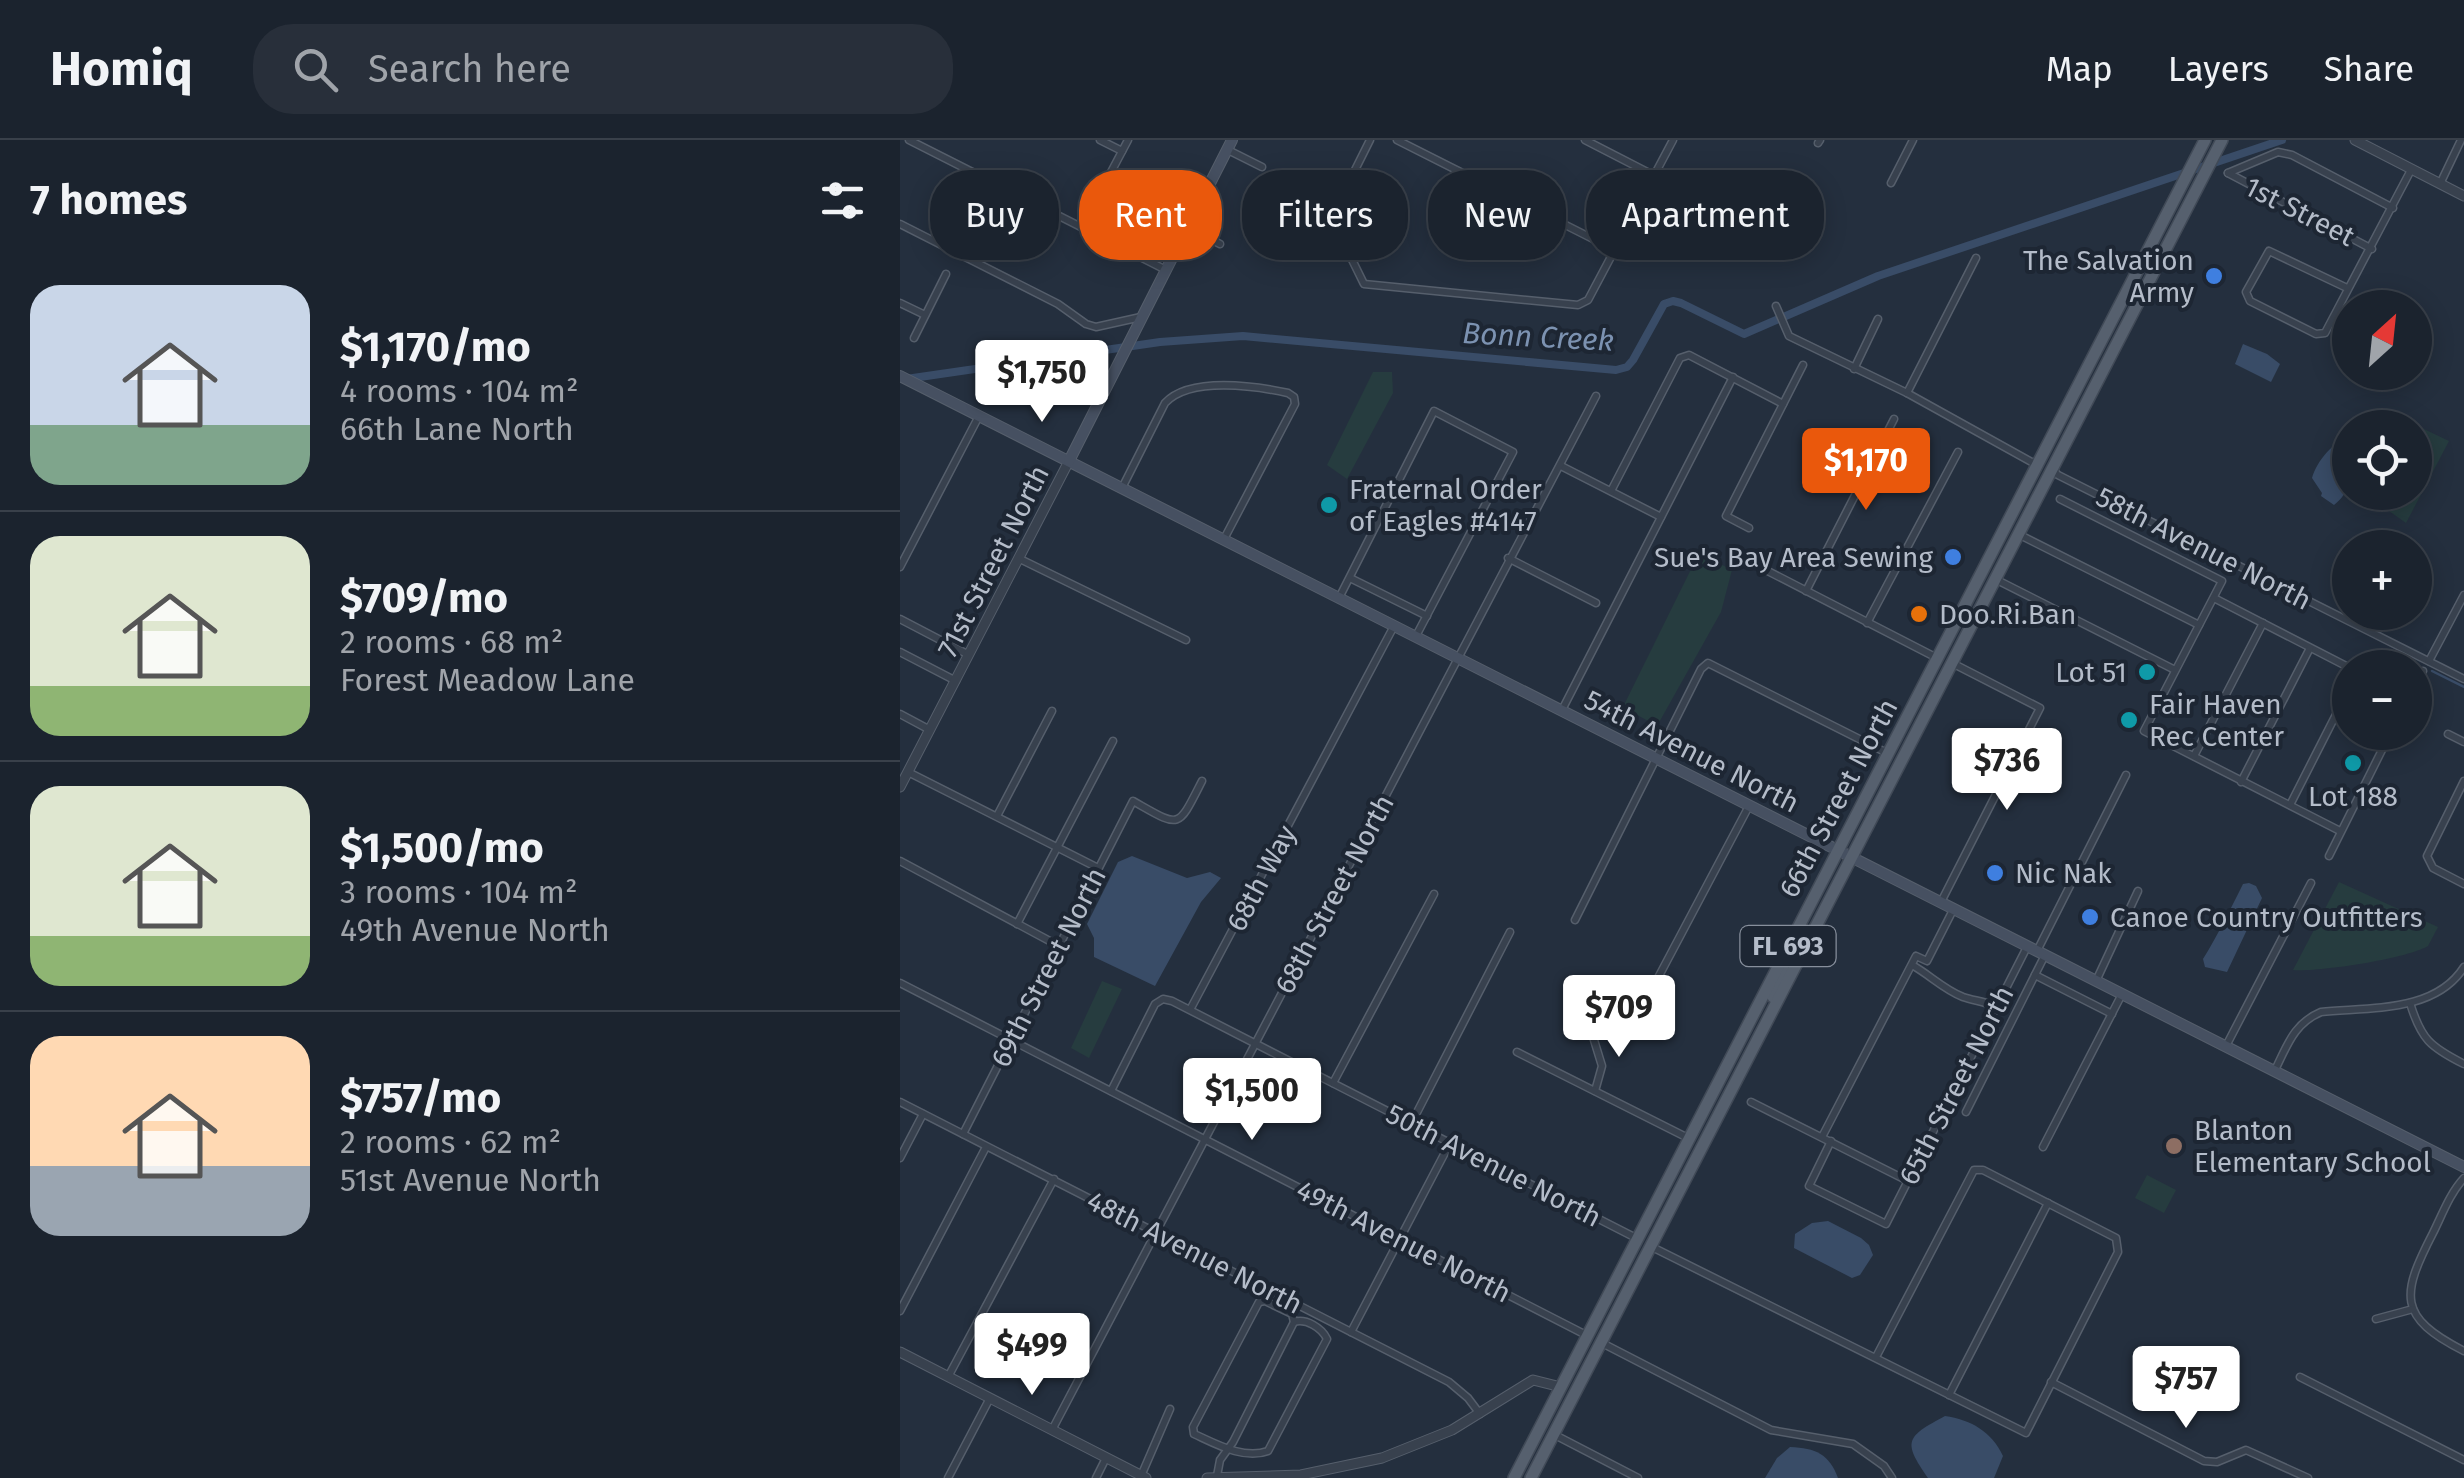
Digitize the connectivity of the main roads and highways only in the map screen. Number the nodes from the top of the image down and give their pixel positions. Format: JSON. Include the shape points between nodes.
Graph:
{"nodes":[{"id":1,"x":2204,"y":140,"type":"edge"},
{"id":2,"x":2222,"y":140,"type":"edge"},
{"id":3,"x":1229,"y":144,"type":"edge"},
{"id":4,"x":2084,"y":375,"type":"junction"},
{"id":5,"x":900,"y":376,"type":"edge"},
{"id":6,"x":1069,"y":462,"type":"junction"},
{"id":7,"x":2037,"y":465,"type":"junction"},
{"id":8,"x":2052,"y":469,"type":"junction"},
{"id":9,"x":2017,"y":538,"type":"junction"},
{"id":10,"x":1976,"y":586,"type":"junction"},
{"id":11,"x":1938,"y":659,"type":"junction"},
{"id":12,"x":1952,"y":663,"type":"junction"},
{"id":13,"x":1916,"y":733,"type":"junction"},
{"id":14,"x":1838,"y":850,"type":"junction"},
{"id":15,"x":1852,"y":858,"type":"junction"},
{"id":16,"x":1781,"y":959,"type":"junction"},
{"id":17,"x":1778,"y":1001,"type":"junction"},
{"id":18,"x":1757,"y":1006,"type":"junction"},
{"id":19,"x":1735,"y":1049,"type":"junction"},
{"id":20,"x":1752,"y":1051,"type":"junction"},
{"id":21,"x":1708,"y":1135,"type":"junction"},
{"id":22,"x":1674,"y":1167,"type":"junction"},
{"id":23,"x":2464,"y":1167,"type":"edge"},
{"id":24,"x":1638,"y":1239,"type":"junction"},
{"id":25,"x":1650,"y":1246,"type":"junction"},
{"id":26,"x":1622,"y":1302,"type":"junction"},
{"id":27,"x":1569,"y":1370,"type":"junction"},
{"id":28,"x":1554,"y":1434,"type":"junction"},
{"id":29,"x":1514,"y":1478,"type":"edge"},
{"id":30,"x":1531,"y":1478,"type":"edge"}],
"edges":[{"from":1,"to":4,"type":"main road","name":"66th Street North","number":"FL 693"},
{"from":2,"to":8,"type":"main road","name":"66th Street North","number":"FL 693"},
{"from":3,"to":6,"type":"main road","name":"71st Street North"},
{"from":4,"to":7,"type":"main road","name":"66th Street North","number":"FL 693"},
{"from":4,"to":8,"type":"main road","via":[[2085,387],[2052,452]]},
{"from":5,"to":6,"type":"main road","name":"54th Avenue North"},
{"from":6,"to":14,"type":"main road","name":"54th Avenue North"},
{"from":7,"to":9,"type":"main road","via":[[2038,479],[2013,530]]},
{"from":7,"to":10,"type":"main road","name":"66th Street North","number":"FL 693"},
{"from":8,"to":9,"type":"main road","name":"66th Street North","number":"FL 693"},
{"from":9,"to":12,"type":"main road","name":"66th Street North","number":"FL 693"},
{"from":10,"to":11,"type":"main road","name":"66th Street North","number":"FL 693"},
{"from":10,"to":12,"type":"main road"},
{"from":11,"to":13,"type":"main road"},
{"from":11,"to":14,"type":"main road","name":"66th Street North","number":"FL 693"},
{"from":12,"to":13,"type":"main road","name":"66th Street North","number":"FL 693"},
{"from":13,"to":15,"type":"main road","name":"66th Street North","number":"FL 693"},
{"from":14,"to":15,"type":"main road","name":"54th Avenue North"},
{"from":14,"to":16,"type":"main road","name":"66th Street North","number":"FL 693"},
{"from":15,"to":17,"type":"main road","name":"66th Street North","number":"FL 693"},
{"from":15,"to":23,"type":"main road","name":"54th Avenue North"},
{"from":16,"to":17,"type":"main road","via":[[1784,972],[1773,996]]},
{"from":16,"to":18,"type":"main road","name":"66th Street North","number":"FL 693"},
{"from":17,"to":20,"type":"main road","name":"66th Street North","number":"FL 693"},
{"from":18,"to":19,"type":"main road","name":"66th Street North","number":"FL 693"},
{"from":18,"to":20,"type":"main road","via":[[1762,1014]]},
{"from":19,"to":21,"type":"main road","via":[[1739,1060],[1708,1120]]},
{"from":19,"to":22,"type":"main road","name":"66th Street North","number":"FL 693"},
{"from":20,"to":21,"type":"main road","name":"66th Street North","number":"FL 693"},
{"from":21,"to":25,"type":"main road","name":"66th Street North","number":"FL 693"},
{"from":22,"to":24,"type":"main road","name":"66th Street North","number":"FL 693"},
{"from":22,"to":25,"type":"main road"},
{"from":24,"to":26,"type":"main road"},
{"from":24,"to":27,"type":"main road","name":"66th Street North","number":"FL 693"},
{"from":25,"to":26,"type":"main road","name":"66th Street North","number":"FL 693"},
{"from":26,"to":28,"type":"main road","name":"66th Street North","number":"FL 693"},
{"from":27,"to":28,"type":"main road"},
{"from":27,"to":29,"type":"main road","name":"66th Street North","number":"FL 693"},
{"from":28,"to":30,"type":"main road","name":"66th Street North","number":"FL 693"}]}
